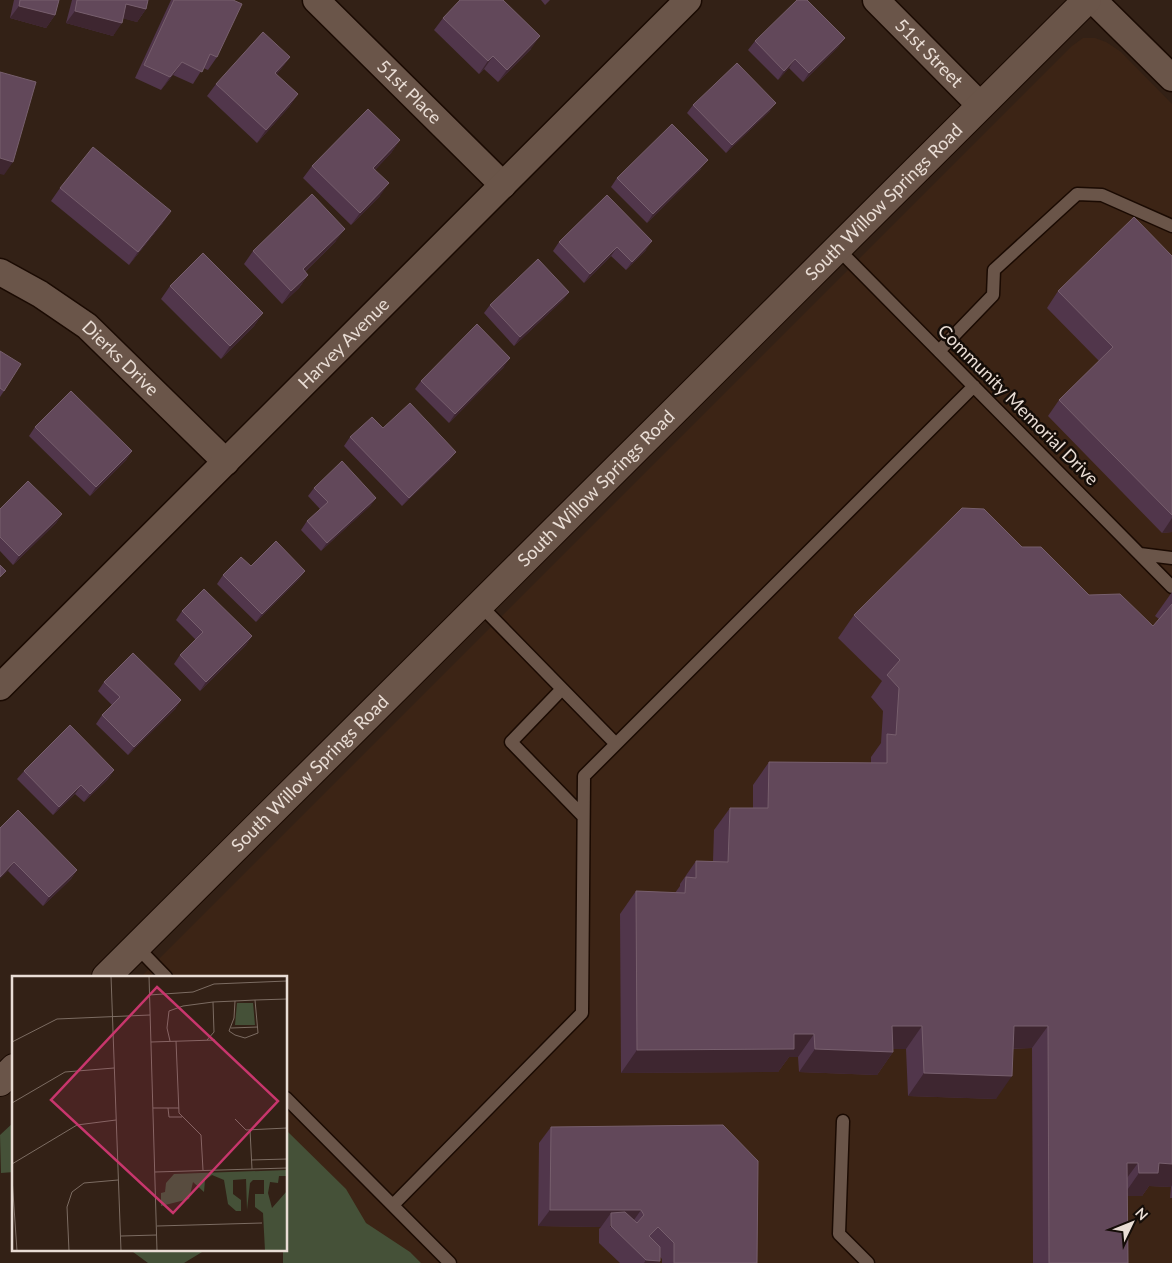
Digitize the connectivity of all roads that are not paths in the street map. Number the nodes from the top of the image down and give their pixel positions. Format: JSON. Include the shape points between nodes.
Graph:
{"nodes":[{"id":1,"x":316,"y":0,"type":"edge"},
{"id":2,"x":688,"y":0,"type":"edge"},
{"id":3,"x":876,"y":0,"type":"edge"},
{"id":4,"x":1088,"y":0,"type":"edge"},
{"id":5,"x":1093,"y":0,"type":"edge"},
{"id":6,"x":1172,"y":78,"type":"edge"},
{"id":7,"x":981,"y":106,"type":"junction"},
{"id":8,"x":503,"y":185,"type":"junction"},
{"id":9,"x":1172,"y":226,"type":"edge"},
{"id":10,"x":838,"y":249,"type":"junction"},
{"id":11,"x":0,"y":272,"type":"edge"},
{"id":12,"x":939,"y":351,"type":"junction"},
{"id":13,"x":974,"y":386,"type":"junction"},
{"id":14,"x":226,"y":462,"type":"junction"},
{"id":15,"x":1140,"y":554,"type":"junction"},
{"id":16,"x":1172,"y":558,"type":"edge"},
{"id":17,"x":1172,"y":587,"type":"edge"},
{"id":18,"x":480,"y":605,"type":"junction"},
{"id":19,"x":0,"y":687,"type":"edge"},
{"id":20,"x":562,"y":689,"type":"junction"},
{"id":21,"x":616,"y":744,"type":"junction"},
{"id":22,"x":583,"y":816,"type":"junction"},
{"id":23,"x":136,"y":946,"type":"junction"},
{"id":24,"x":107,"y":976,"type":"edge"},
{"id":25,"x":165,"y":976,"type":"edge"},
{"id":26,"x":12,"y":1070,"type":"edge"},
{"id":27,"x":0,"y":1082,"type":"edge"},
{"id":28,"x":288,"y":1100,"type":"edge"},
{"id":29,"x":843,"y":1121,"type":"dead end"},
{"id":30,"x":393,"y":1205,"type":"junction"},
{"id":31,"x":864,"y":1261,"type":"edge"},
{"id":32,"x":450,"y":1263,"type":"edge"}],
"edges":[{"from":1,"to":8,"type":"street","name":"51st Place"},
{"from":2,"to":8,"type":"street","name":"Harvey Avenue"},
{"from":3,"to":7,"type":"street","name":"51st Street"},
{"from":4,"to":7,"type":"street","name":"South Willow Springs Road"},
{"from":5,"to":6,"type":"street"},
{"from":7,"to":10,"type":"street","name":"South Willow Springs Road"},
{"from":8,"to":14,"type":"street","name":"Harvey Avenue"},
{"from":9,"to":12,"type":"lane","via":[[1102,195],[1077,194],[994,270],[993,294]]},
{"from":10,"to":12,"type":"lane","name":"Community Memorial Drive"},
{"from":10,"to":18,"type":"street","name":"South Willow Springs Road"},
{"from":11,"to":14,"type":"street","name":"Dierks Drive","via":[[87,326]]},
{"from":12,"to":13,"type":"lane","name":"Community Memorial Drive"},
{"from":13,"to":15,"type":"lane","name":"Community Memorial Drive"},
{"from":13,"to":21,"type":"lane"},
{"from":14,"to":19,"type":"street","name":"Harvey Avenue"},
{"from":15,"to":16,"type":"lane"},
{"from":15,"to":17,"type":"lane","name":"Community Memorial Drive"},
{"from":18,"to":20,"type":"lane"},
{"from":18,"to":23,"type":"street","name":"South Willow Springs Road"},
{"from":20,"to":21,"type":"lane"},
{"from":20,"to":22,"type":"lane","via":[[511,742]]},
{"from":21,"to":22,"type":"lane","via":[[584,776]]},
{"from":22,"to":30,"type":"lane","via":[[582,1013]]},
{"from":23,"to":24,"type":"street","name":"South Willow Springs Road"},
{"from":23,"to":25,"type":"lane"},
{"from":26,"to":27,"type":"street"},
{"from":28,"to":30,"type":"lane"},
{"from":29,"to":31,"type":"lane","via":[[838,1234]]},
{"from":30,"to":32,"type":"lane"}]}
